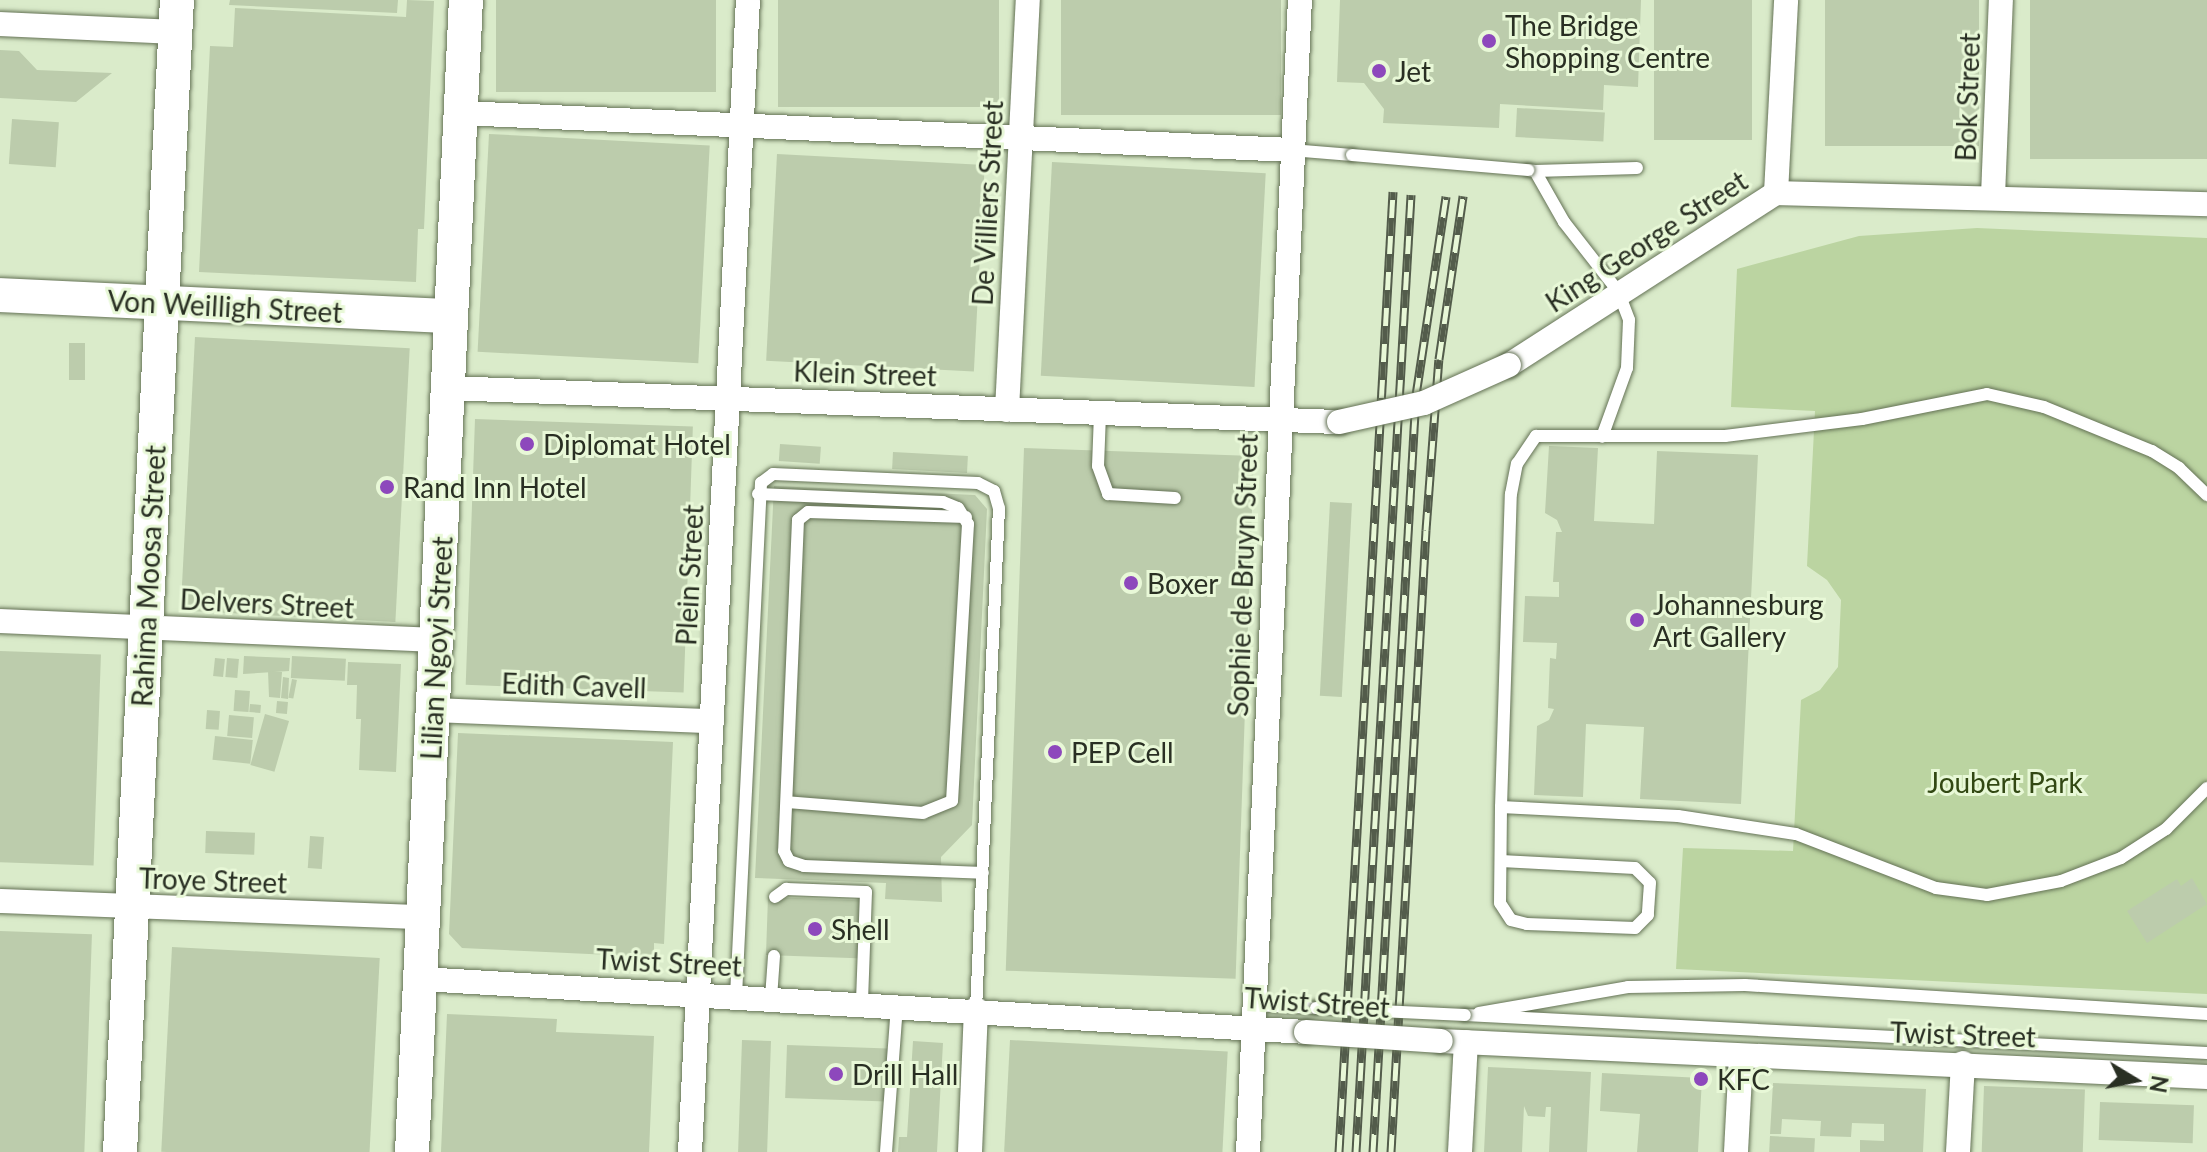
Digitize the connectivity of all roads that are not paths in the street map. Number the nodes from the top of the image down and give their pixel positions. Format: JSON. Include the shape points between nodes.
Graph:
{"nodes":[{"id":1,"x":466,"y":0,"type":"edge"},
{"id":2,"x":748,"y":0,"type":"edge"},
{"id":3,"x":1028,"y":0,"type":"edge"},
{"id":4,"x":1300,"y":0,"type":"edge"},
{"id":5,"x":1786,"y":0,"type":"edge"},
{"id":6,"x":2001,"y":0,"type":"edge"},
{"id":7,"x":176,"y":16,"type":"edge"},
{"id":8,"x":0,"y":24,"type":"edge"},
{"id":9,"x":461,"y":113,"type":"junction"},
{"id":10,"x":741,"y":126,"type":"junction"},
{"id":11,"x":1021,"y":138,"type":"junction"},
{"id":12,"x":1291,"y":150,"type":"junction"},
{"id":13,"x":1637,"y":168,"type":"dead end"},
{"id":14,"x":1532,"y":170,"type":"junction"},
{"id":15,"x":1776,"y":193,"type":"junction"},
{"id":16,"x":1993,"y":196,"type":"junction"},
{"id":17,"x":2207,"y":204,"type":"edge"},
{"id":18,"x":1618,"y":291,"type":"junction"},
{"id":19,"x":0,"y":295,"type":"edge"},
{"id":20,"x":162,"y":303,"type":"junction"},
{"id":21,"x":451,"y":316,"type":"junction"},
{"id":22,"x":448,"y":388,"type":"junction"},
{"id":23,"x":728,"y":398,"type":"junction"},
{"id":24,"x":1007,"y":410,"type":"junction"},
{"id":25,"x":1100,"y":414,"type":"junction"},
{"id":26,"x":1279,"y":420,"type":"junction"},
{"id":27,"x":1602,"y":437,"type":"junction"},
{"id":28,"x":758,"y":494,"type":"junction"},
{"id":29,"x":2207,"y":495,"type":"edge"},
{"id":30,"x":1175,"y":498,"type":"dead end"},
{"id":31,"x":966,"y":517,"type":"junction"},
{"id":32,"x":0,"y":621,"type":"edge"},
{"id":33,"x":146,"y":628,"type":"junction"},
{"id":34,"x":436,"y":640,"type":"junction"},
{"id":35,"x":433,"y":710,"type":"junction"},
{"id":36,"x":712,"y":721,"type":"junction"},
{"id":37,"x":2207,"y":788,"type":"edge"},
{"id":38,"x":787,"y":802,"type":"junction"},
{"id":39,"x":1501,"y":807,"type":"junction"},
{"id":40,"x":1501,"y":861,"type":"junction"},
{"id":41,"x":983,"y":873,"type":"junction"},
{"id":42,"x":775,"y":897,"type":"dead end"},
{"id":43,"x":0,"y":901,"type":"edge"},
{"id":44,"x":132,"y":907,"type":"junction"},
{"id":45,"x":424,"y":917,"type":"junction"},
{"id":46,"x":774,"y":956,"type":"dead end"},
{"id":47,"x":422,"y":979,"type":"junction"},
{"id":48,"x":699,"y":995,"type":"junction"},
{"id":49,"x":736,"y":996,"type":"junction"},
{"id":50,"x":771,"y":998,"type":"junction"},
{"id":51,"x":862,"y":1003,"type":"junction"},
{"id":52,"x":897,"y":1005,"type":"junction"},
{"id":53,"x":976,"y":1009,"type":"junction"},
{"id":54,"x":2207,"y":1014,"type":"edge"},
{"id":55,"x":1468,"y":1015,"type":"junction"},
{"id":56,"x":1254,"y":1016,"type":"junction"},
{"id":57,"x":1466,"y":1042,"type":"junction"},
{"id":58,"x":2207,"y":1053,"type":"edge"},
{"id":59,"x":1741,"y":1056,"type":"junction"},
{"id":60,"x":1963,"y":1063,"type":"junction"},
{"id":61,"x":2207,"y":1077,"type":"edge"},
{"id":62,"x":120,"y":1152,"type":"edge"},
{"id":63,"x":412,"y":1152,"type":"edge"},
{"id":64,"x":690,"y":1152,"type":"edge"},
{"id":65,"x":886,"y":1152,"type":"edge"},
{"id":66,"x":970,"y":1152,"type":"edge"},
{"id":67,"x":1248,"y":1152,"type":"edge"},
{"id":68,"x":1460,"y":1152,"type":"edge"},
{"id":69,"x":1736,"y":1152,"type":"edge"},
{"id":70,"x":1958,"y":1152,"type":"edge"}],
"edges":[{"from":1,"to":9,"type":"street","name":"Lilian Ngoyi Street"},
{"from":2,"to":10,"type":"street","name":"Plein Street"},
{"from":3,"to":11,"type":"street","name":"De Villiers Street"},
{"from":4,"to":12,"type":"street","name":"Sophie de Bruyn Street"},
{"from":5,"to":15,"type":"street"},
{"from":6,"to":16,"type":"street","name":"Bok Street"},
{"from":7,"to":8,"type":"street"},
{"from":7,"to":20,"type":"street","name":"Rahima Moosa Street"},
{"from":9,"to":10,"type":"street"},
{"from":9,"to":21,"type":"street","name":"Lilian Ngoyi Street"},
{"from":10,"to":11,"type":"street"},
{"from":10,"to":23,"type":"street","name":"Plein Street"},
{"from":11,"to":12,"type":"street"},
{"from":11,"to":24,"type":"street","name":"De Villiers Street"},
{"from":12,"to":14,"type":"lane","bridge":true},
{"from":12,"to":26,"type":"street","name":"Sophie de Bruyn Street"},
{"from":13,"to":14,"type":"lane"},
{"from":14,"to":18,"type":"lane","via":[[1564,222]]},
{"from":15,"to":16,"type":"street","name":"King George Street"},
{"from":15,"to":18,"type":"street","name":"King George Street"},
{"from":16,"to":17,"type":"street","name":"King George Street"},
{"from":18,"to":26,"type":"street","name":"King George Street","bridge":true,"via":[[1509,365],[1424,403],[1339,422]]},
{"from":18,"to":27,"type":"lane","via":[[1632,344]]},
{"from":19,"to":20,"type":"street","name":"Von Weilligh Street"},
{"from":20,"to":21,"type":"street","name":"Von Weilligh Street"},
{"from":20,"to":33,"type":"street","name":"Rahima Moosa Street"},
{"from":21,"to":22,"type":"street","name":"Lilian Ngoyi Street"},
{"from":22,"to":23,"type":"street","name":"Klein Street"},
{"from":22,"to":34,"type":"street","name":"Lilian Ngoyi Street"},
{"from":23,"to":24,"type":"street","name":"Klein Street"},
{"from":23,"to":36,"type":"street","name":"Plein Street"},
{"from":24,"to":25,"type":"street","name":"Klein Street"},
{"from":25,"to":26,"type":"street","name":"Klein Street"},
{"from":25,"to":30,"type":"lane","via":[[1098,466],[1108,494]]},
{"from":26,"to":56,"type":"street","name":"Sophie de Bruyn Street"},
{"from":27,"to":29,"type":"lane","via":[[1725,436],[1862,419],[1987,394],[2044,407],[2152,451]]},
{"from":27,"to":39,"type":"lane","via":[[1536,436],[1517,464],[1511,494]]},
{"from":28,"to":31,"type":"lane","via":[[943,502]]},
{"from":28,"to":41,"type":"lane","via":[[763,478],[773,474],[978,483],[994,491],[999,508]]},
{"from":28,"to":49,"type":"lane"},
{"from":31,"to":38,"type":"lane","via":[[952,801],[923,813]]},
{"from":31,"to":38,"type":"lane","via":[[808,512],[798,520]]},
{"from":32,"to":33,"type":"street","name":"Delvers Street"},
{"from":33,"to":34,"type":"street","name":"Delvers Street"},
{"from":33,"to":44,"type":"street","name":"Rahima Moosa Street"},
{"from":34,"to":35,"type":"street","name":"Lilian Ngoyi Street"},
{"from":35,"to":36,"type":"street","name":"Edith Cavell"},
{"from":35,"to":45,"type":"street","name":"Lilian Ngoyi Street"},
{"from":36,"to":48,"type":"street","name":"Plein Street"},
{"from":37,"to":39,"type":"lane","via":[[2166,829],[2121,858],[2061,881],[1987,895],[1936,888],[1796,834],[1678,816]]},
{"from":38,"to":41,"type":"lane","via":[[784,851],[797,864]]},
{"from":39,"to":40,"type":"lane"},
{"from":40,"to":40,"type":"lane","via":[[1500,903],[1511,920],[1635,928],[1648,915],[1650,883],[1635,868]]},
{"from":41,"to":53,"type":"lane"},
{"from":42,"to":51,"type":"lane","via":[[786,889],[866,892]]},
{"from":43,"to":44,"type":"street","name":"Troye Street"},
{"from":44,"to":45,"type":"street","name":"Troye Street"},
{"from":44,"to":62,"type":"street","name":"Rahima Moosa Street"},
{"from":45,"to":47,"type":"street","name":"Lilian Ngoyi Street"},
{"from":46,"to":50,"type":"lane"},
{"from":47,"to":48,"type":"street","name":"Twist Street"},
{"from":47,"to":63,"type":"street","name":"Lilian Ngoyi Street"},
{"from":48,"to":49,"type":"street","name":"Twist Street"},
{"from":48,"to":64,"type":"street","name":"Plein Street"},
{"from":49,"to":50,"type":"street","name":"Twist Street"},
{"from":50,"to":51,"type":"street","name":"Twist Street"},
{"from":51,"to":52,"type":"street","name":"Twist Street"},
{"from":52,"to":53,"type":"street","name":"Twist Street"},
{"from":52,"to":65,"type":"lane"},
{"from":53,"to":56,"type":"street","name":"Twist Street"},
{"from":53,"to":66,"type":"street"},
{"from":54,"to":55,"type":"lane","via":[[1745,985],[1628,987]]},
{"from":55,"to":56,"type":"lane","bridge":true,"via":[[1316,1008]]},
{"from":55,"to":58,"type":"lane"},
{"from":56,"to":57,"type":"street","name":"Twist Street","bridge":true,"via":[[1306,1032]]},
{"from":56,"to":67,"type":"street","name":"Sophie de Bruyn Street"},
{"from":57,"to":59,"type":"street","name":"Twist Street"},
{"from":57,"to":68,"type":"street"},
{"from":59,"to":60,"type":"street","name":"Twist Street"},
{"from":59,"to":69,"type":"street"},
{"from":60,"to":61,"type":"street","name":"Twist Street"},
{"from":60,"to":70,"type":"street"}]}
